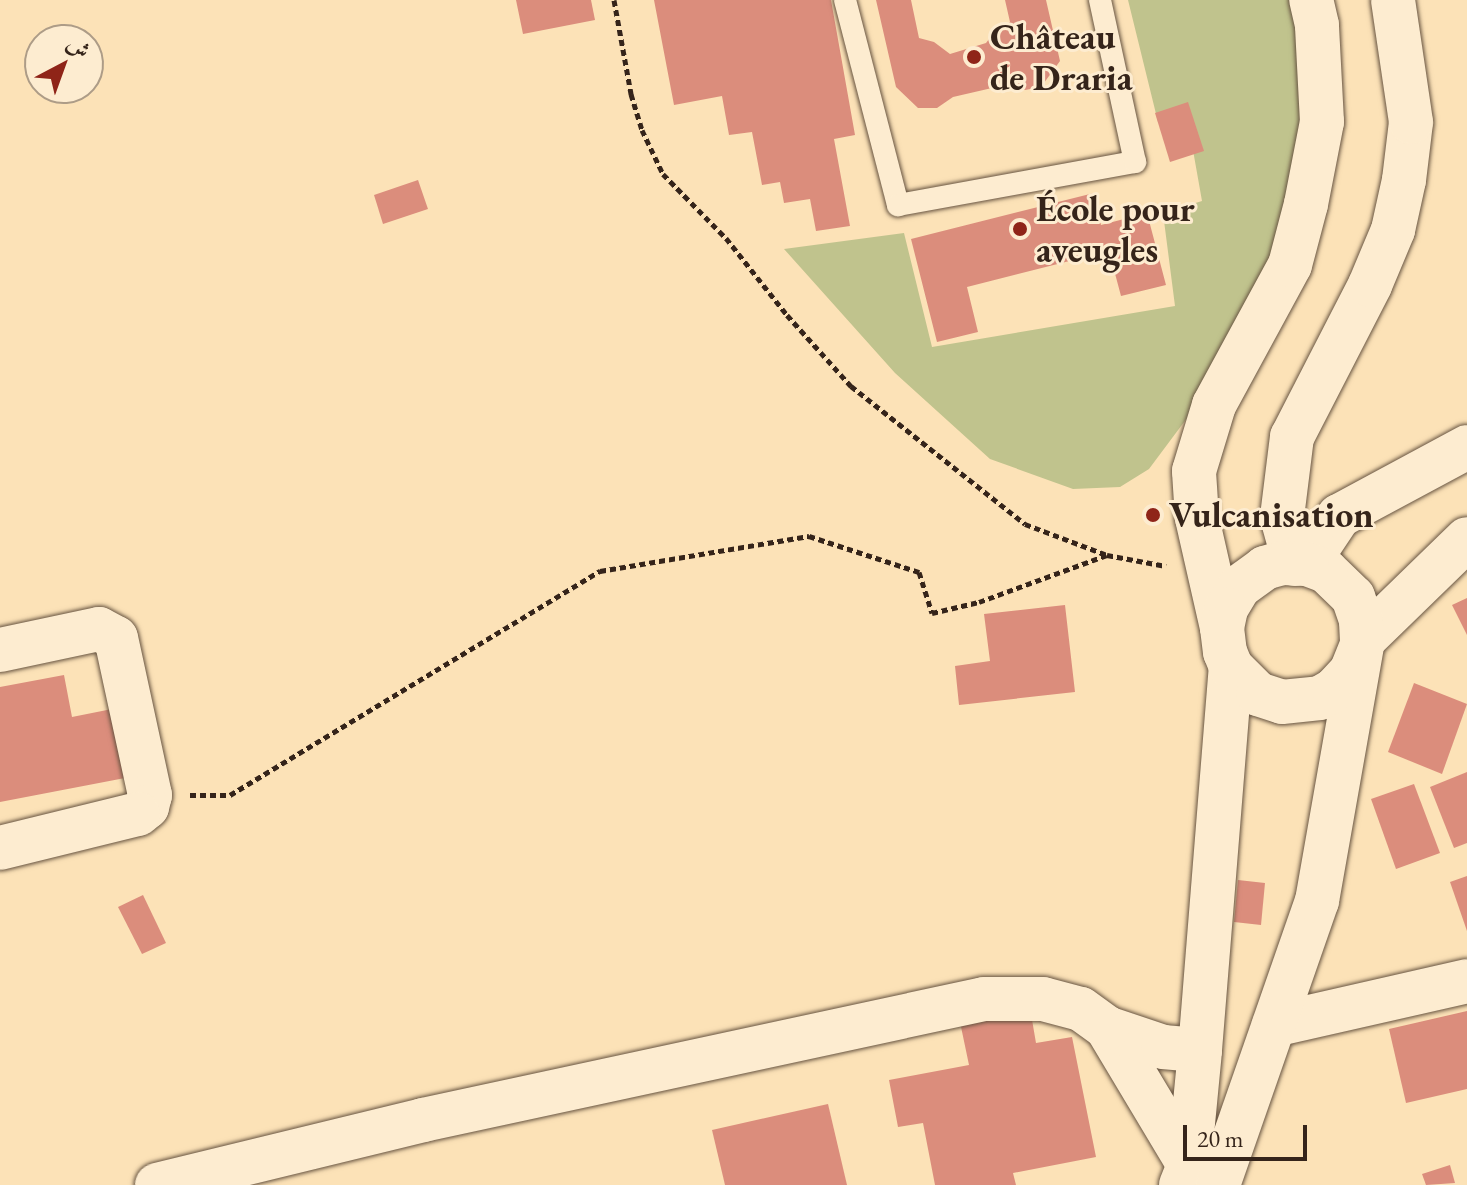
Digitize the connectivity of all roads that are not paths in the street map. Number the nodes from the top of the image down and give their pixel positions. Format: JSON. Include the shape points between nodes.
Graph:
{"nodes":[{"id":1,"x":845,"y":0,"type":"edge"},
{"id":2,"x":1100,"y":0,"type":"edge"},
{"id":3,"x":1311,"y":0,"type":"edge"},
{"id":4,"x":1393,"y":0,"type":"edge"},
{"id":5,"x":1467,"y":447,"type":"edge"},
{"id":6,"x":1467,"y":539,"type":"edge"},
{"id":7,"x":1301,"y":564,"type":"junction"},
{"id":8,"x":1362,"y":643,"type":"junction"},
{"id":9,"x":1227,"y":647,"type":"junction"},
{"id":10,"x":0,"y":650,"type":"edge"},
{"id":11,"x":0,"y":848,"type":"edge"},
{"id":12,"x":1467,"y":981,"type":"edge"},
{"id":13,"x":1274,"y":1025,"type":"junction"},
{"id":14,"x":1107,"y":1028,"type":"junction"},
{"id":15,"x":1200,"y":1050,"type":"junction"},
{"id":16,"x":1196,"y":1178,"type":"edge"},
{"id":17,"x":157,"y":1185,"type":"edge"}],
"edges":[{"from":1,"to":2,"type":"lane","via":[[898,205],[1135,162]]},
{"from":3,"to":9,"type":"street","via":[[1322,122],[1306,204],[1290,265],[1214,405],[1194,471],[1197,518]]},
{"from":4,"to":7,"type":"street","via":[[1411,122],[1404,180],[1393,230],[1370,285],[1292,437],[1282,517]]},
{"from":5,"to":7,"type":"street","via":[[1339,516]]},
{"from":6,"to":8,"type":"street"},
{"from":7,"to":8,"type":"street","via":[[1326,571],[1353,597]]},
{"from":7,"to":9,"type":"street","via":[[1265,568],[1239,587],[1226,609]]},
{"from":8,"to":9,"type":"street","via":[[1351,672],[1334,690],[1297,703],[1258,694]]},
{"from":8,"to":13,"type":"street","via":[[1317,901]]},
{"from":9,"to":15,"type":"street"},
{"from":10,"to":11,"type":"street","via":[[99,629],[116,638],[150,795],[138,814]]},
{"from":12,"to":13,"type":"street"},
{"from":13,"to":16,"type":"street"},
{"from":14,"to":15,"type":"street","via":[[1163,1047]]},
{"from":14,"to":16,"type":"street"},
{"from":14,"to":17,"type":"street","via":[[1081,1009],[1043,999],[984,999],[423,1120]]},
{"from":15,"to":16,"type":"street"}]}
